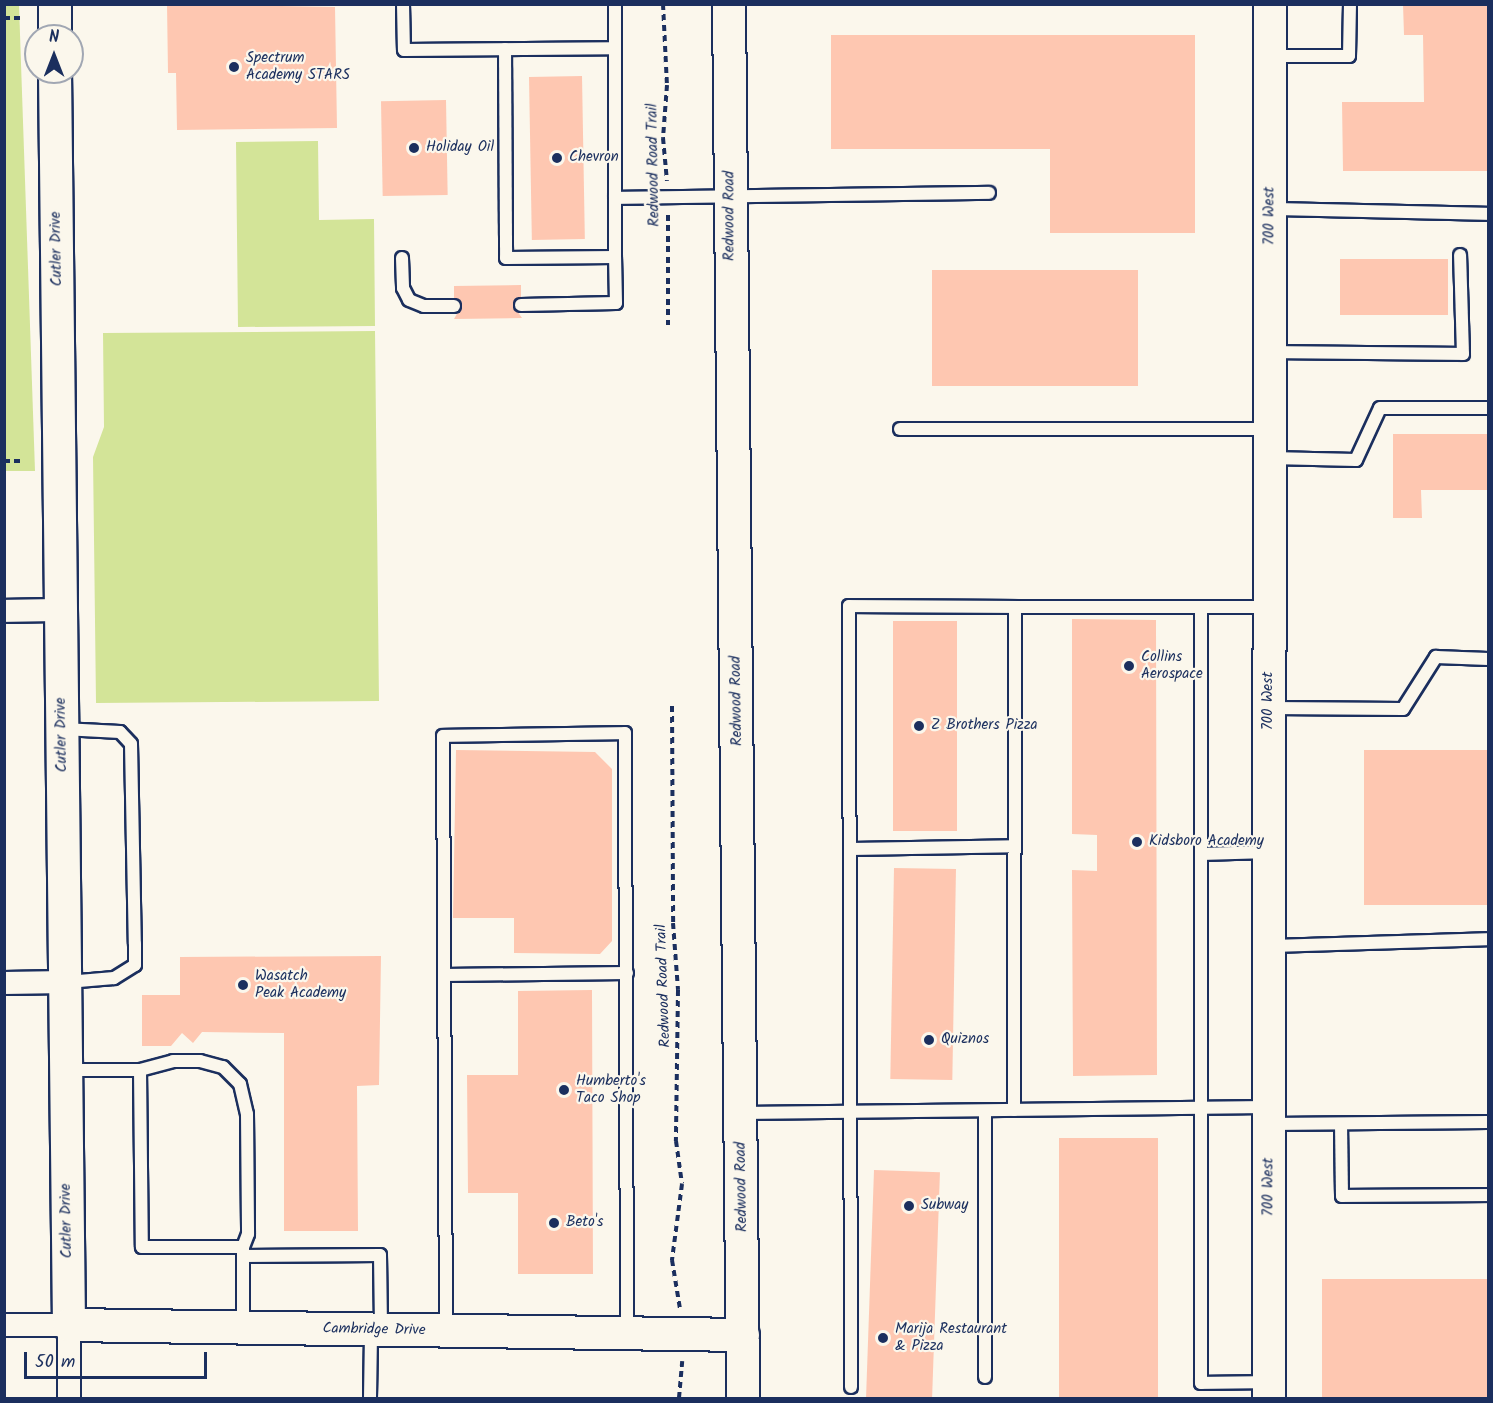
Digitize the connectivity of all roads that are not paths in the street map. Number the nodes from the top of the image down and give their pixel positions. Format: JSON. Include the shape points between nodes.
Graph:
{"nodes":[{"id":1,"x":55,"y":4,"type":"edge"},
{"id":2,"x":403,"y":4,"type":"edge"},
{"id":3,"x":615,"y":4,"type":"edge"},
{"id":4,"x":729,"y":4,"type":"edge"},
{"id":5,"x":1270,"y":4,"type":"edge"},
{"id":6,"x":1350,"y":4,"type":"edge"},
{"id":7,"x":55,"y":24,"type":"edge"},
{"id":8,"x":613,"y":48,"type":"junction"},
{"id":9,"x":505,"y":50,"type":"junction"},
{"id":10,"x":1270,"y":56,"type":"junction"},
{"id":11,"x":55,"y":84,"type":"edge"},
{"id":12,"x":989,"y":193,"type":"dead end"},
{"id":13,"x":615,"y":198,"type":"junction"},
{"id":14,"x":730,"y":198,"type":"junction"},
{"id":15,"x":1270,"y":209,"type":"junction"},
{"id":16,"x":1488,"y":214,"type":"edge"},
{"id":17,"x":1460,"y":255,"type":"dead end"},
{"id":18,"x":615,"y":257,"type":"junction"},
{"id":19,"x":402,"y":258,"type":"dead end"},
{"id":20,"x":521,"y":305,"type":"dead end"},
{"id":21,"x":454,"y":306,"type":"dead end"},
{"id":22,"x":1270,"y":352,"type":"junction"},
{"id":23,"x":1488,"y":408,"type":"edge"},
{"id":24,"x":900,"y":429,"type":"dead end"},
{"id":25,"x":1270,"y":443,"type":"junction"},
{"id":26,"x":1015,"y":607,"type":"junction"},
{"id":27,"x":1201,"y":607,"type":"junction"},
{"id":28,"x":1270,"y":607,"type":"junction"},
{"id":29,"x":61,"y":610,"type":"junction"},
{"id":30,"x":4,"y":611,"type":"edge"},
{"id":31,"x":1488,"y":659,"type":"edge"},
{"id":32,"x":1269,"y":708,"type":"junction"},
{"id":33,"x":62,"y":729,"type":"junction"},
{"id":34,"x":1015,"y":846,"type":"junction"},
{"id":35,"x":851,"y":849,"type":"junction"},
{"id":36,"x":1269,"y":852,"type":"junction"},
{"id":37,"x":1201,"y":854,"type":"junction"},
{"id":38,"x":1488,"y":939,"type":"edge"},
{"id":39,"x":1269,"y":946,"type":"junction"},
{"id":40,"x":627,"y":973,"type":"junction"},
{"id":41,"x":444,"y":975,"type":"junction"},
{"id":42,"x":65,"y":982,"type":"junction"},
{"id":43,"x":4,"y":983,"type":"edge"},
{"id":44,"x":66,"y":1070,"type":"junction"},
{"id":45,"x":140,"y":1070,"type":"junction"},
{"id":46,"x":1202,"y":1108,"type":"junction"},
{"id":47,"x":985,"y":1110,"type":"junction"},
{"id":48,"x":1014,"y":1110,"type":"junction"},
{"id":49,"x":852,"y":1112,"type":"junction"},
{"id":50,"x":741,"y":1113,"type":"junction"},
{"id":51,"x":1269,"y":1115,"type":"junction"},
{"id":52,"x":1488,"y":1122,"type":"edge"},
{"id":53,"x":1341,"y":1124,"type":"junction"},
{"id":54,"x":1488,"y":1195,"type":"edge"},
{"id":55,"x":243,"y":1252,"type":"junction"},
{"id":56,"x":4,"y":1325,"type":"edge"},
{"id":57,"x":69,"y":1325,"type":"junction"},
{"id":58,"x":243,"y":1328,"type":"junction"},
{"id":59,"x":376,"y":1329,"type":"junction"},
{"id":60,"x":446,"y":1331,"type":"junction"},
{"id":61,"x":627,"y":1333,"type":"junction"},
{"id":62,"x":743,"y":1335,"type":"junction"},
{"id":63,"x":985,"y":1377,"type":"dead end"},
{"id":64,"x":851,"y":1387,"type":"dead end"},
{"id":65,"x":1269,"y":1390,"type":"edge"},
{"id":66,"x":69,"y":1398,"type":"edge"},
{"id":67,"x":370,"y":1398,"type":"edge"},
{"id":68,"x":743,"y":1398,"type":"edge"}],
"edges":[{"from":1,"to":7,"type":"street"},
{"from":2,"to":9,"type":"lane","via":[[404,50]]},
{"from":3,"to":8,"type":"lane"},
{"from":4,"to":14,"type":"street","name":"Redwood Road"},
{"from":5,"to":10,"type":"street","name":"700 West"},
{"from":6,"to":10,"type":"lane","via":[[1349,56]]},
{"from":8,"to":9,"type":"lane"},
{"from":8,"to":13,"type":"lane"},
{"from":9,"to":18,"type":"lane","via":[[506,258]]},
{"from":10,"to":15,"type":"street","name":"700 West"},
{"from":11,"to":29,"type":"street","name":"Cutler Drive"},
{"from":12,"to":14,"type":"lane"},
{"from":13,"to":14,"type":"lane"},
{"from":13,"to":18,"type":"lane"},
{"from":14,"to":50,"type":"street","name":"Redwood Road"},
{"from":15,"to":16,"type":"lane"},
{"from":15,"to":22,"type":"street","name":"700 West"},
{"from":17,"to":22,"type":"lane","via":[[1463,354]]},
{"from":18,"to":20,"type":"lane","via":[[616,303]]},
{"from":19,"to":21,"type":"lane","via":[[403,288],[409,300],[424,306]]},
{"from":22,"to":25,"type":"street","name":"700 West"},
{"from":23,"to":25,"type":"lane","via":[[1380,408],[1356,460]]},
{"from":24,"to":25,"type":"lane"},
{"from":25,"to":28,"type":"street","name":"700 West"},
{"from":26,"to":27,"type":"lane"},
{"from":26,"to":34,"type":"lane"},
{"from":26,"to":35,"type":"lane","via":[[849,606]]},
{"from":27,"to":28,"type":"lane"},
{"from":27,"to":37,"type":"lane"},
{"from":28,"to":32,"type":"street","name":"700 West"},
{"from":29,"to":30,"type":"street"},
{"from":29,"to":33,"type":"street","name":"Cutler Drive"},
{"from":31,"to":32,"type":"lane","via":[[1436,657],[1403,709]]},
{"from":32,"to":36,"type":"street","name":"700 West"},
{"from":33,"to":42,"type":"street","name":"Cutler Drive"},
{"from":33,"to":42,"type":"lane","via":[[120,732],[131,744],[135,944],[135,964],[114,978]]},
{"from":34,"to":35,"type":"lane"},
{"from":34,"to":48,"type":"lane"},
{"from":35,"to":49,"type":"lane"},
{"from":36,"to":37,"type":"lane"},
{"from":36,"to":39,"type":"street","name":"700 West"},
{"from":37,"to":46,"type":"lane"},
{"from":38,"to":39,"type":"lane"},
{"from":39,"to":51,"type":"street","name":"700 West"},
{"from":40,"to":41,"type":"lane"},
{"from":40,"to":41,"type":"lane","via":[[625,733],[443,736]]},
{"from":40,"to":61,"type":"lane"},
{"from":41,"to":60,"type":"lane"},
{"from":42,"to":43,"type":"street"},
{"from":42,"to":44,"type":"street","name":"Cutler Drive"},
{"from":44,"to":45,"type":"lane"},
{"from":44,"to":57,"type":"street","name":"Cutler Drive"},
{"from":45,"to":55,"type":"lane","via":[[142,1247]]},
{"from":45,"to":55,"type":"lane","via":[[173,1061],[200,1061],[223,1067],[240,1084],[247,1114],[248,1234]]},
{"from":46,"to":48,"type":"lane"},
{"from":46,"to":51,"type":"lane"},
{"from":46,"to":65,"type":"lane","via":[[1201,1383]]},
{"from":47,"to":48,"type":"lane"},
{"from":47,"to":49,"type":"lane"},
{"from":47,"to":63,"type":"lane"},
{"from":49,"to":50,"type":"lane"},
{"from":49,"to":64,"type":"lane"},
{"from":50,"to":62,"type":"street","name":"Redwood Road"},
{"from":51,"to":53,"type":"lane"},
{"from":51,"to":65,"type":"street","name":"700 West"},
{"from":52,"to":53,"type":"lane"},
{"from":53,"to":54,"type":"lane","via":[[1342,1196]]},
{"from":55,"to":58,"type":"lane"},
{"from":55,"to":59,"type":"lane","via":[[380,1255]]},
{"from":56,"to":57,"type":"street","name":"Cambridge Drive"},
{"from":57,"to":58,"type":"street","name":"Cambridge Drive"},
{"from":57,"to":66,"type":"street","name":"Cutler Drive"},
{"from":58,"to":59,"type":"street","name":"Cambridge Drive"},
{"from":59,"to":60,"type":"street","name":"Cambridge Drive"},
{"from":59,"to":67,"type":"lane"},
{"from":60,"to":61,"type":"street","name":"Cambridge Drive"},
{"from":61,"to":62,"type":"street","name":"Cambridge Drive"},
{"from":62,"to":68,"type":"street","name":"Redwood Road"}]}
